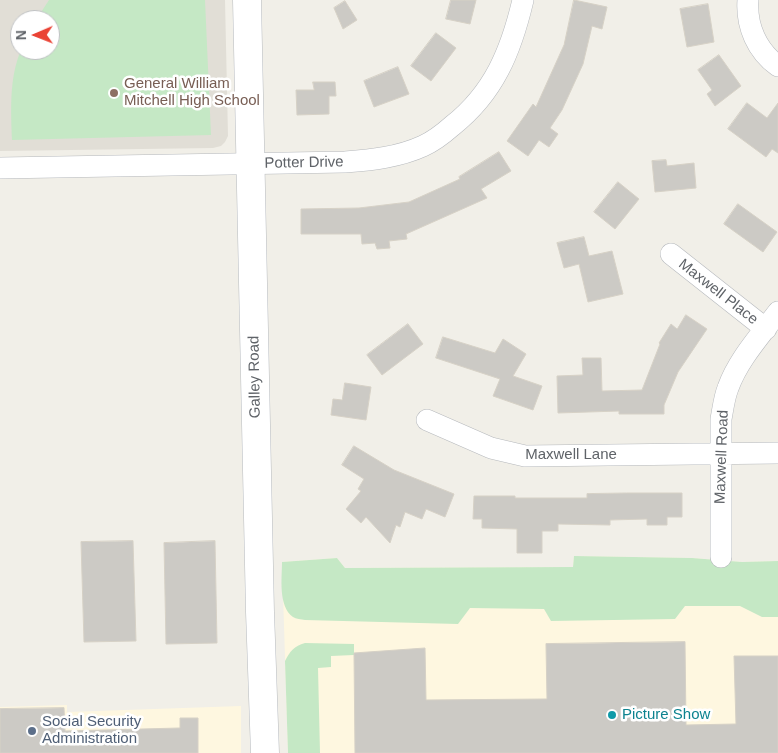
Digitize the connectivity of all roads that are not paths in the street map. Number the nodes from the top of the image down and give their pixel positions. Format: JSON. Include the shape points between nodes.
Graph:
{"nodes":[{"id":1,"x":247,"y":0,"type":"edge"},
{"id":2,"x":523,"y":0,"type":"edge"},
{"id":3,"x":748,"y":0,"type":"edge"},
{"id":4,"x":778,"y":66,"type":"edge"},
{"id":5,"x":250,"y":164,"type":"junction"},
{"id":6,"x":0,"y":168,"type":"edge"},
{"id":7,"x":671,"y":254,"type":"dead end"},
{"id":8,"x":772,"y":321,"type":"edge"},
{"id":9,"x":427,"y":420,"type":"dead end"},
{"id":10,"x":778,"y":453,"type":"edge"},
{"id":11,"x":720,"y":454,"type":"junction"},
{"id":12,"x":721,"y":557,"type":"dead end"},
{"id":13,"x":265,"y":753,"type":"edge"}],
"edges":[{"from":1,"to":5,"type":"main road","name":"Galley Road"},
{"from":2,"to":5,"type":"street","name":"Potter Drive","via":[[508,52],[494,81],[460,120],[424,146],[366,161]]},
{"from":3,"to":4,"type":"street","via":[[753,35],[765,54]]},
{"from":5,"to":6,"type":"street","name":"Potter Drive"},
{"from":5,"to":13,"type":"main road","name":"Galley Road"},
{"from":7,"to":8,"type":"street","name":"Maxwell Place"},
{"from":8,"to":11,"type":"street","name":"Maxwell Road","via":[[740,364],[728,389],[720,419]]},
{"from":9,"to":11,"type":"street","name":"Maxwell Lane","via":[[491,448],[525,456]]},
{"from":10,"to":11,"type":"street","name":"Maxwell Lane"},
{"from":11,"to":12,"type":"street","name":"Maxwell Road"}]}
